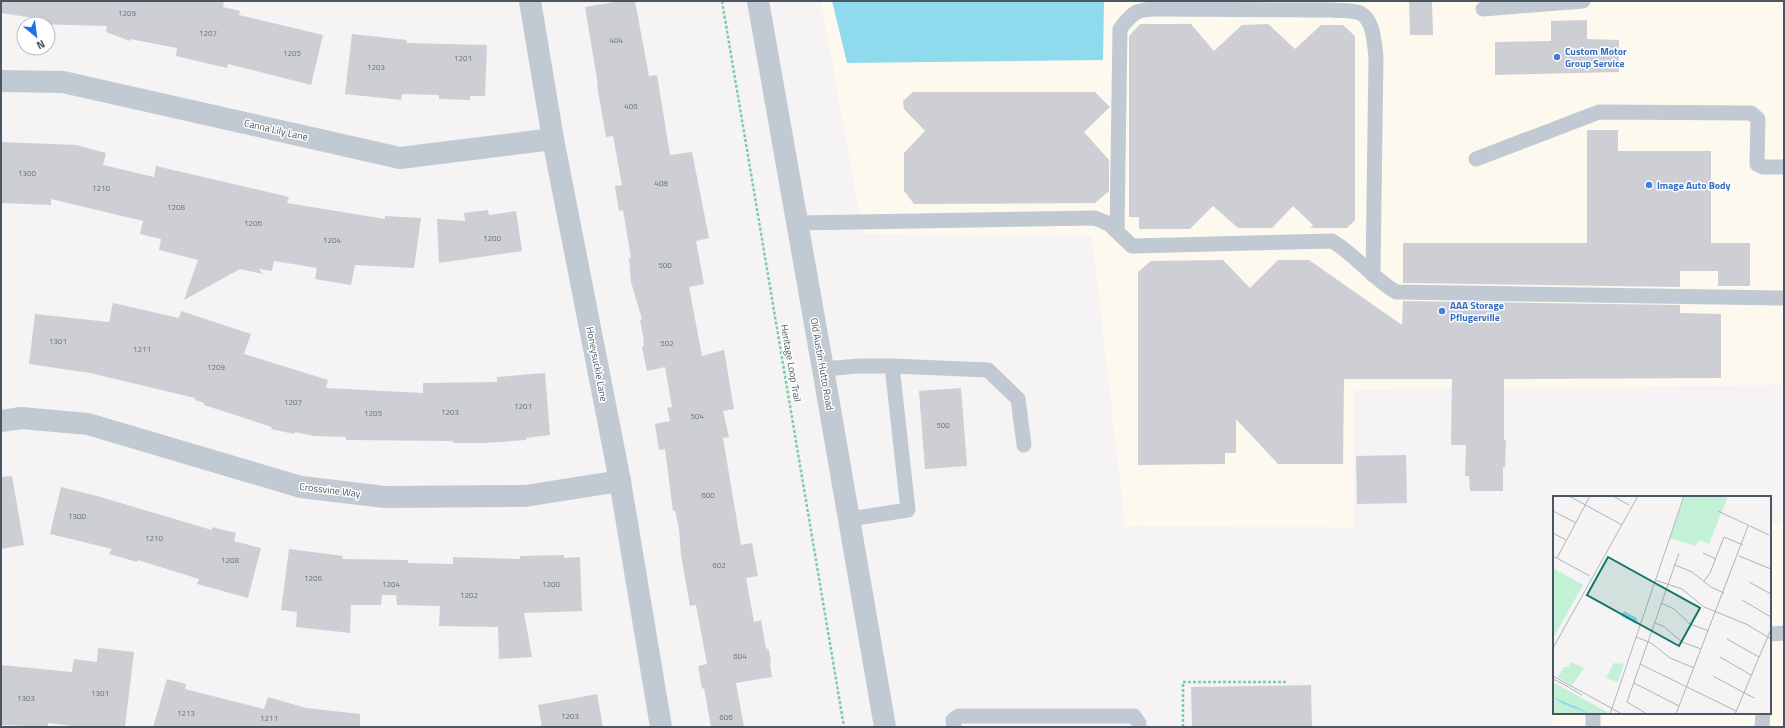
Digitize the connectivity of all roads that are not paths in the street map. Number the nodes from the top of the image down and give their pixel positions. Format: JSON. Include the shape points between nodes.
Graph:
{"nodes":[{"id":1,"x":530,"y":1,"type":"edge"},
{"id":2,"x":758,"y":1,"type":"edge"},
{"id":3,"x":1583,"y":1,"type":"edge"},
{"id":4,"x":1482,"y":8,"type":"dead end"},
{"id":5,"x":1,"y":81,"type":"edge"},
{"id":6,"x":553,"y":139,"type":"junction"},
{"id":7,"x":1476,"y":159,"type":"dead end"},
{"id":8,"x":1784,"y":167,"type":"edge"},
{"id":9,"x":797,"y":223,"type":"junction"},
{"id":10,"x":1117,"y":231,"type":"junction"},
{"id":11,"x":1373,"y":275,"type":"junction"},
{"id":12,"x":1784,"y":298,"type":"edge"},
{"id":13,"x":892,"y":366,"type":"junction"},
{"id":14,"x":823,"y":369,"type":"junction"},
{"id":15,"x":1,"y":421,"type":"edge"},
{"id":16,"x":1024,"y":445,"type":"dead end"},
{"id":17,"x":620,"y":481,"type":"junction"},
{"id":18,"x":849,"y":519,"type":"junction"},
{"id":19,"x":1784,"y":633,"type":"edge"},
{"id":20,"x":1771,"y":634,"type":"edge"},
{"id":21,"x":1593,"y":714,"type":"edge"},
{"id":22,"x":1763,"y":714,"type":"edge"},
{"id":23,"x":661,"y":727,"type":"edge"},
{"id":24,"x":885,"y":727,"type":"edge"},
{"id":25,"x":954,"y":727,"type":"edge"},
{"id":26,"x":1139,"y":727,"type":"edge"},
{"id":27,"x":1593,"y":727,"type":"edge"},
{"id":28,"x":1762,"y":727,"type":"edge"}],
"edges":[{"from":1,"to":6,"type":"street","name":"Honeysuckle Lane"},
{"from":2,"to":9,"type":"street","name":"Old Austin Hutto Road"},
{"from":3,"to":4,"type":"lane"},
{"from":5,"to":6,"type":"street","name":"Canna Lily Lane","via":[[64,82],[400,158]]},
{"from":6,"to":17,"type":"street","name":"Honeysuckle Lane"},
{"from":7,"to":8,"type":"lane","via":[[1599,112],[1751,113],[1758,119],[1757,164],[1763,167]]},
{"from":9,"to":10,"type":"lane","via":[[1095,218]]},
{"from":9,"to":14,"type":"street","name":"Old Austin Hutto Road"},
{"from":10,"to":11,"type":"lane","via":[[1132,246],[1332,241],[1347,250]]},
{"from":10,"to":11,"type":"lane","via":[[1120,29],[1135,12],[1142,9],[1165,9],[1332,10],[1359,13],[1365,17],[1373,32],[1376,56]]},
{"from":11,"to":12,"type":"lane","via":[[1396,292]]},
{"from":13,"to":14,"type":"lane"},
{"from":13,"to":16,"type":"lane","via":[[988,370],[1018,399]]},
{"from":13,"to":18,"type":"lane","via":[[908,510]]},
{"from":14,"to":18,"type":"street","name":"Old Austin Hutto Road"},
{"from":15,"to":17,"type":"street","name":"Crossvine Way","via":[[21,418],[88,424],[301,487],[385,497],[525,496]]},
{"from":17,"to":23,"type":"street","name":"Honeysuckle Lane"},
{"from":18,"to":24,"type":"street","name":"Old Austin Hutto Road"},
{"from":19,"to":20,"type":"lane"},
{"from":21,"to":27,"type":"lane"},
{"from":22,"to":28,"type":"lane"},
{"from":25,"to":26,"type":"lane","via":[[953,720],[958,716],[1134,716],[1139,722]]}]}
